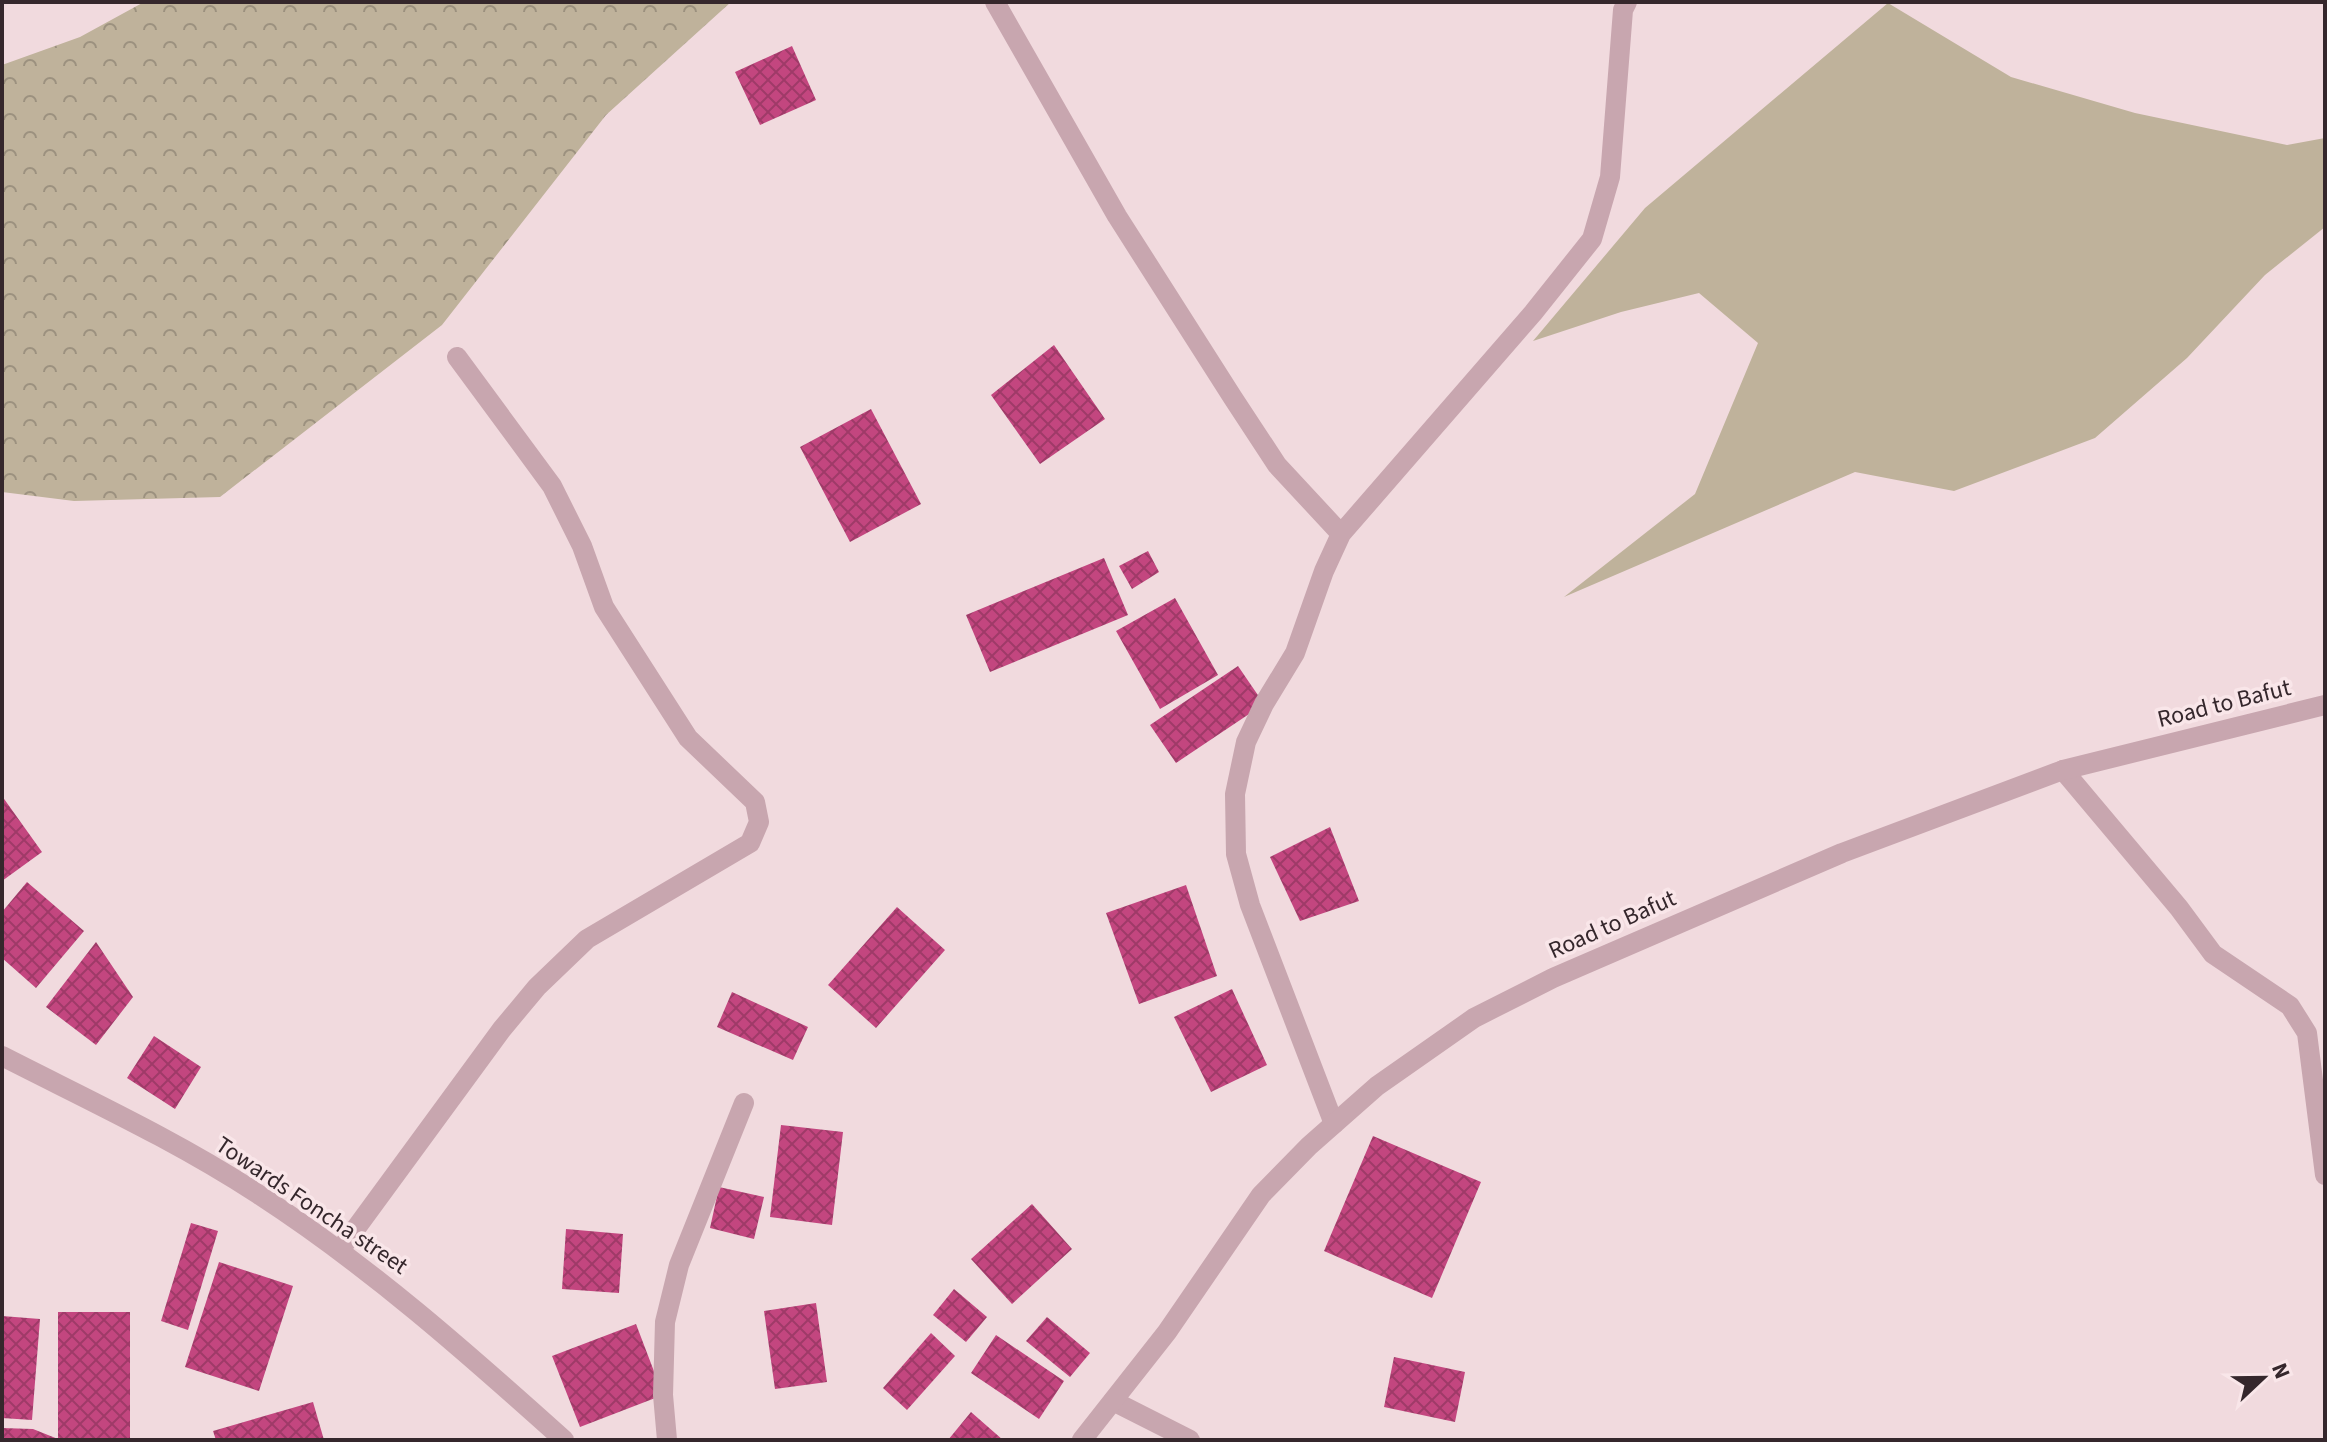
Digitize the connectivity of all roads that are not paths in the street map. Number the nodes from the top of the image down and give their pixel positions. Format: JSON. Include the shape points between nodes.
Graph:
{"nodes":[{"id":1,"x":995,"y":2,"type":"edge"},
{"id":2,"x":1627,"y":2,"type":"edge"},
{"id":3,"x":457,"y":357,"type":"dead end"},
{"id":4,"x":1341,"y":534,"type":"junction"},
{"id":5,"x":2325,"y":705,"type":"edge"},
{"id":6,"x":2063,"y":770,"type":"junction"},
{"id":7,"x":2,"y":1056,"type":"edge"},
{"id":8,"x":744,"y":1103,"type":"dead end"},
{"id":9,"x":1334,"y":1124,"type":"junction"},
{"id":10,"x":2325,"y":1175,"type":"edge"},
{"id":11,"x":340,"y":1250,"type":"junction"},
{"id":12,"x":1113,"y":1401,"type":"junction"},
{"id":13,"x":564,"y":1440,"type":"edge"},
{"id":14,"x":667,"y":1440,"type":"edge"},
{"id":15,"x":1082,"y":1440,"type":"edge"},
{"id":16,"x":1190,"y":1440,"type":"edge"}],
"edges":[{"from":1,"to":4,"type":"street","via":[[1117,216],[1233,398],[1277,465]]},
{"from":2,"to":4,"type":"street","via":[[1610,177],[1592,239]]},
{"from":3,"to":11,"type":"street","via":[[552,486],[604,607],[688,738],[755,802],[759,822],[750,843],[587,939],[537,987]]},
{"from":4,"to":9,"type":"street","via":[[1295,653],[1246,742],[1235,794],[1236,854],[1250,905]]},
{"from":5,"to":6,"type":"street","name":"Road to Bafut"},
{"from":6,"to":9,"type":"street","name":"Road to Bafut","via":[[1842,853],[1553,978],[1474,1018],[1377,1086]]},
{"from":6,"to":10,"type":"street","via":[[2213,954],[2290,1006],[2307,1033]]},
{"from":7,"to":11,"type":"street","name":"Towards Foncha street","via":[[176,1146]]},
{"from":8,"to":14,"type":"street","via":[[679,1265],[665,1322]]},
{"from":9,"to":12,"type":"street","name":"Road to Bafut","via":[[1261,1195]]},
{"from":11,"to":13,"type":"street","name":"Towards Foncha street","via":[[450,1338]]},
{"from":12,"to":15,"type":"street","name":"Road to Bafut"},
{"from":12,"to":16,"type":"street"}]}
